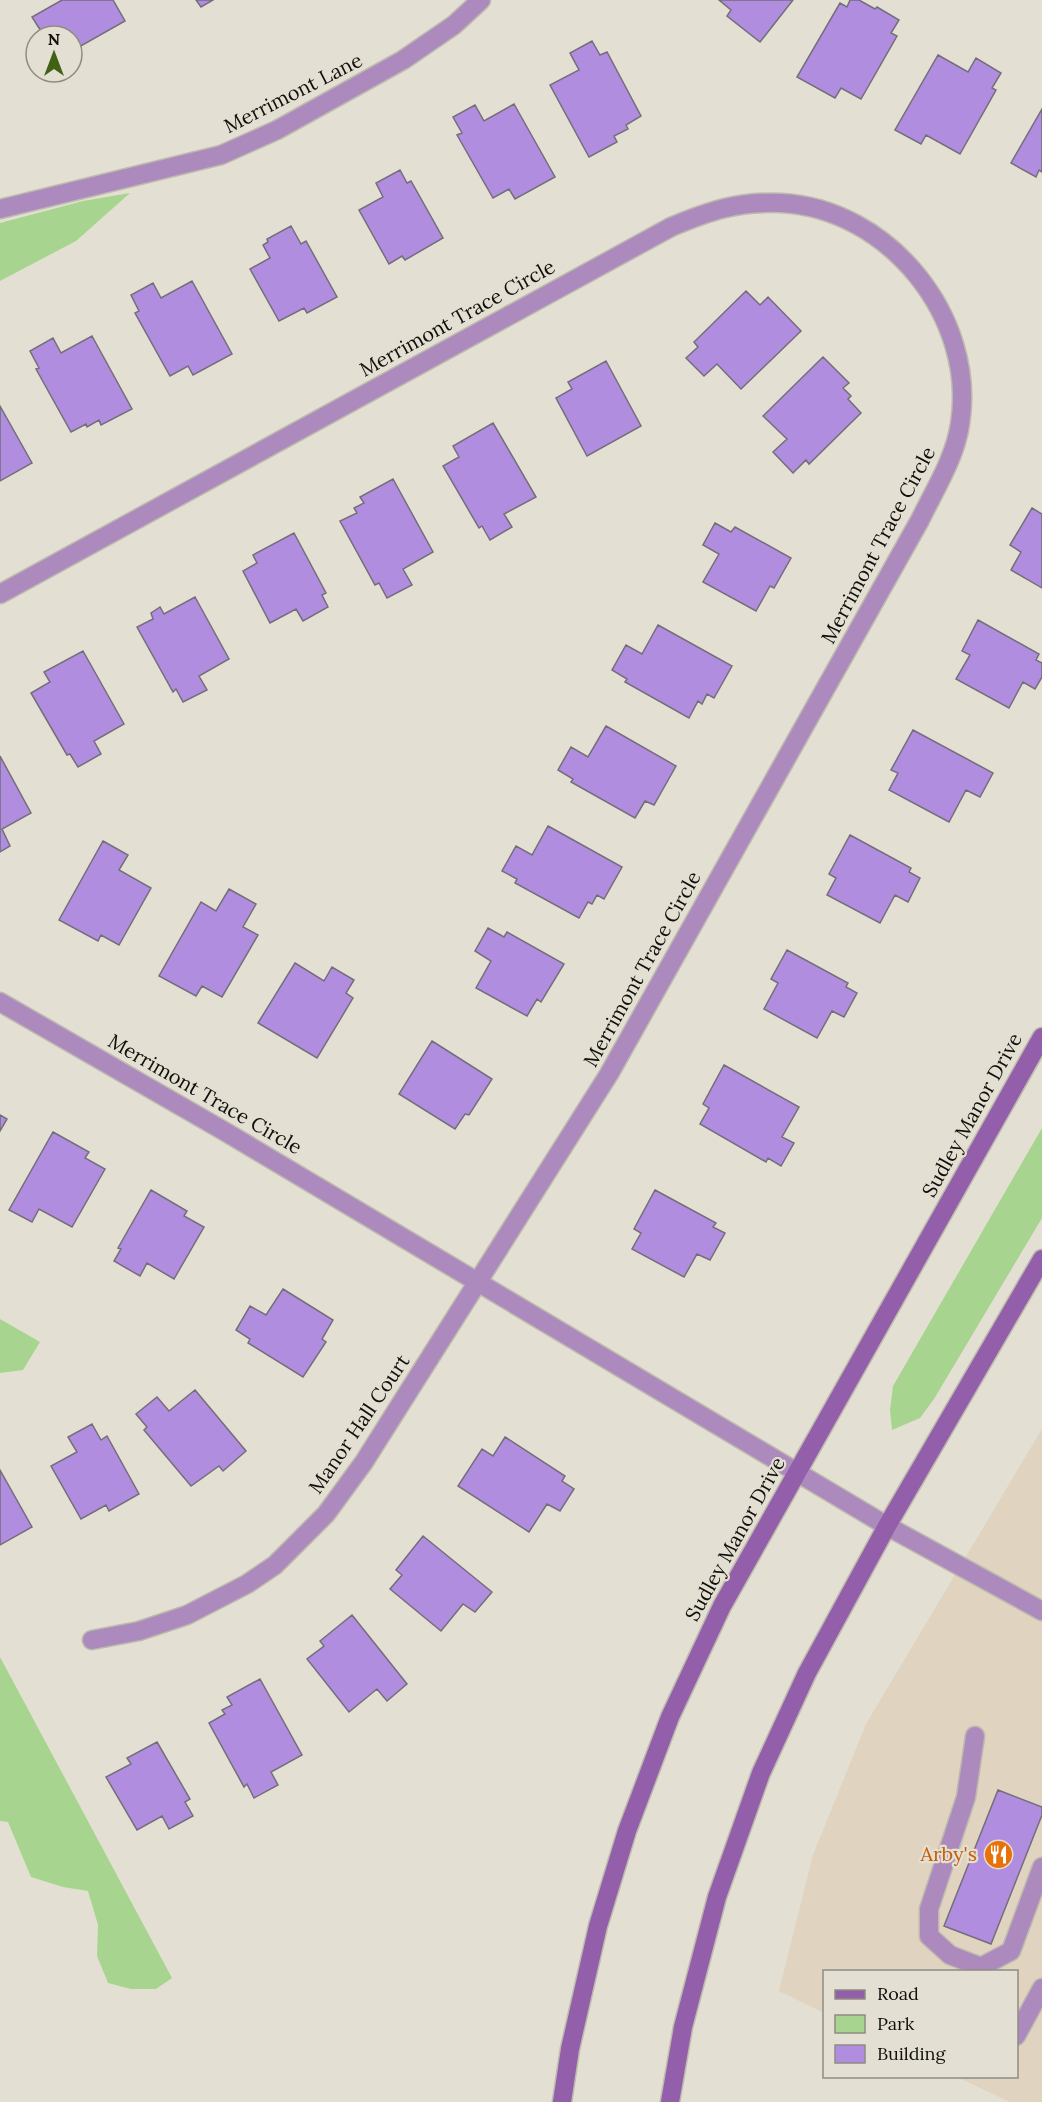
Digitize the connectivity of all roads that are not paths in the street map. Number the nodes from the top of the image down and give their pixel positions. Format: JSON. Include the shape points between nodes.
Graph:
{"nodes":[{"id":1,"x":481,"y":0,"type":"edge"},
{"id":2,"x":0,"y":209,"type":"edge"},
{"id":3,"x":0,"y":594,"type":"edge"},
{"id":4,"x":0,"y":1002,"type":"edge"},
{"id":5,"x":1042,"y":1037,"type":"edge"},
{"id":6,"x":1042,"y":1259,"type":"edge"},
{"id":7,"x":479,"y":1283,"type":"junction"},
{"id":8,"x":797,"y":1472,"type":"junction"},
{"id":9,"x":887,"y":1526,"type":"junction"},
{"id":10,"x":1042,"y":1611,"type":"edge"},
{"id":11,"x":92,"y":1640,"type":"dead end"},
{"id":12,"x":975,"y":1736,"type":"dead end"},
{"id":13,"x":1042,"y":1867,"type":"edge"},
{"id":14,"x":1042,"y":1988,"type":"edge"},
{"id":15,"x":1018,"y":2034,"type":"edge"},
{"id":16,"x":562,"y":2102,"type":"edge"},
{"id":17,"x":670,"y":2102,"type":"edge"}],
"edges":[{"from":1,"to":2,"type":"street","name":"Merrimont Lane","via":[[454,25],[403,60],[277,130],[221,155]]},
{"from":3,"to":7,"type":"street","name":"Merrimont Trace Circle","via":[[671,227],[711,211],[780,203],[830,213],[872,233],[895,252],[932,295],[946,320],[957,356],[960,423],[953,452],[920,520],[609,1074]]},
{"from":4,"to":7,"type":"street","name":"Merrimont Trace Circle"},
{"from":5,"to":8,"type":"main road","name":"Sudley Manor Drive"},
{"from":6,"to":9,"type":"main road"},
{"from":7,"to":8,"type":"street","name":"Merrimont Trace Circle"},
{"from":7,"to":11,"type":"street","name":"Manor Hall Court","via":[[351,1482],[326,1514],[275,1565],[187,1615],[139,1632]]},
{"from":8,"to":9,"type":"street","name":"Merrimont Trace Circle"},
{"from":8,"to":16,"type":"main road","name":"Sudley Manor Drive","via":[[722,1606],[670,1717],[630,1821],[598,1926]]},
{"from":9,"to":10,"type":"street","name":"Merrimont Trace Circle"},
{"from":9,"to":17,"type":"main road","via":[[807,1672],[761,1773],[717,1897],[683,2027]]},
{"from":12,"to":13,"type":"street","via":[[966,1797],[928,1909],[928,1936],[950,1955],[981,1967],[1011,1950]]},
{"from":14,"to":15,"type":"street"}]}
